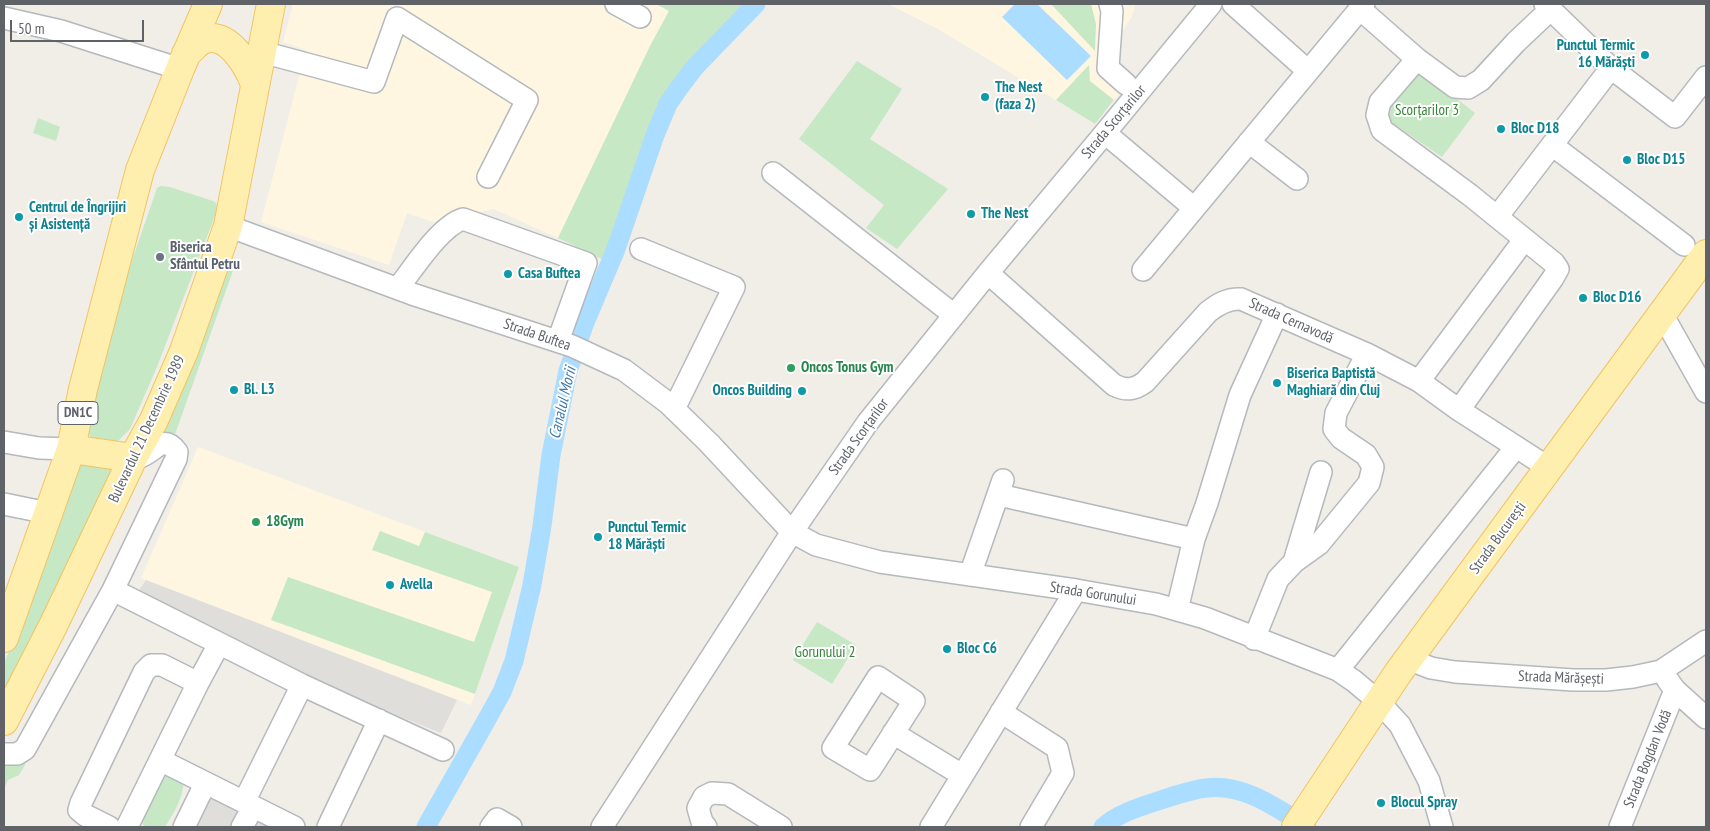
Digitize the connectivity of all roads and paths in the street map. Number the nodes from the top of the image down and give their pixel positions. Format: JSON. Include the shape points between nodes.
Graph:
{"nodes":[{"id":1,"x":208,"y":4,"type":"edge"},
{"id":2,"x":271,"y":4,"type":"edge"},
{"id":3,"x":616,"y":4,"type":"edge"},
{"id":4,"x":1110,"y":4,"type":"edge"},
{"id":5,"x":1211,"y":4,"type":"edge"},
{"id":6,"x":1233,"y":4,"type":"edge"},
{"id":7,"x":1362,"y":6,"type":"edge"},
{"id":8,"x":1548,"y":7,"type":"edge"},
{"id":9,"x":400,"y":11,"type":"edge"},
{"id":10,"x":640,"y":17,"type":"dead end"},
{"id":11,"x":4,"y":18,"type":"edge"},
{"id":12,"x":262,"y":52,"type":"junction"},
{"id":13,"x":1417,"y":59,"type":"junction"},
{"id":14,"x":183,"y":62,"type":"junction"},
{"id":15,"x":1611,"y":68,"type":"junction"},
{"id":16,"x":1308,"y":71,"type":"junction"},
{"id":17,"x":1706,"y":77,"type":"edge"},
{"id":18,"x":255,"y":84,"type":"junction"},
{"id":19,"x":1126,"y":84,"type":"dead end"},
{"id":20,"x":1105,"y":133,"type":"junction"},
{"id":21,"x":1249,"y":142,"type":"junction"},
{"id":22,"x":1552,"y":145,"type":"junction"},
{"id":23,"x":773,"y":173,"type":"dead end"},
{"id":24,"x":488,"y":177,"type":"dead end"},
{"id":25,"x":1297,"y":179,"type":"dead end"},
{"id":26,"x":1194,"y":208,"type":"junction"},
{"id":27,"x":1497,"y":218,"type":"junction"},
{"id":28,"x":228,"y":226,"type":"junction"},
{"id":29,"x":1524,"y":240,"type":"junction"},
{"id":30,"x":641,"y":249,"type":"dead end"},
{"id":31,"x":1695,"y":250,"type":"edge"},
{"id":32,"x":1143,"y":270,"type":"dead end"},
{"id":33,"x":988,"y":273,"type":"junction"},
{"id":34,"x":398,"y":288,"type":"junction"},
{"id":35,"x":954,"y":314,"type":"junction"},
{"id":36,"x":1277,"y":314,"type":"junction"},
{"id":37,"x":1662,"y":314,"type":"junction"},
{"id":38,"x":558,"y":341,"type":"junction"},
{"id":39,"x":1366,"y":354,"type":"junction"},
{"id":40,"x":1419,"y":381,"type":"junction"},
{"id":41,"x":1706,"y":392,"type":"edge"},
{"id":42,"x":674,"y":409,"type":"junction"},
{"id":43,"x":1459,"y":410,"type":"junction"},
{"id":44,"x":4,"y":442,"type":"edge"},
{"id":45,"x":1516,"y":447,"type":"junction"},
{"id":46,"x":71,"y":449,"type":"junction"},
{"id":47,"x":133,"y":458,"type":"junction"},
{"id":48,"x":1549,"y":468,"type":"junction"},
{"id":49,"x":1321,"y":472,"type":"dead end"},
{"id":50,"x":4,"y":504,"type":"edge"},
{"id":51,"x":48,"y":513,"type":"junction"},
{"id":52,"x":792,"y":532,"type":"junction"},
{"id":53,"x":1194,"y":539,"type":"junction"},
{"id":54,"x":1294,"y":562,"type":"junction"},
{"id":55,"x":970,"y":575,"type":"junction"},
{"id":56,"x":114,"y":590,"type":"junction"},
{"id":57,"x":1076,"y":590,"type":"junction"},
{"id":58,"x":1177,"y":610,"type":"junction"},
{"id":59,"x":4,"y":634,"type":"edge"},
{"id":60,"x":1254,"y":638,"type":"junction"},
{"id":61,"x":1706,"y":641,"type":"edge"},
{"id":62,"x":219,"y":644,"type":"junction"},
{"id":63,"x":1408,"y":659,"type":"junction"},
{"id":64,"x":1338,"y":670,"type":"junction"},
{"id":65,"x":1661,"y":670,"type":"junction"},
{"id":66,"x":198,"y":684,"type":"junction"},
{"id":67,"x":302,"y":685,"type":"junction"},
{"id":68,"x":1675,"y":690,"type":"junction"},
{"id":69,"x":1378,"y":702,"type":"junction"},
{"id":70,"x":1001,"y":712,"type":"junction"},
{"id":71,"x":1706,"y":718,"type":"edge"},
{"id":72,"x":379,"y":720,"type":"junction"},
{"id":73,"x":4,"y":721,"type":"edge"},
{"id":74,"x":893,"y":733,"type":"dead end"},
{"id":75,"x":444,"y":750,"type":"dead end"},
{"id":76,"x":4,"y":754,"type":"edge"},
{"id":77,"x":160,"y":760,"type":"junction"},
{"id":78,"x":962,"y":776,"type":"junction"},
{"id":79,"x":206,"y":784,"type":"junction"},
{"id":80,"x":248,"y":804,"type":"junction"},
{"id":81,"x":109,"y":827,"type":"edge"},
{"id":82,"x":127,"y":827,"type":"edge"},
{"id":83,"x":184,"y":827,"type":"edge"},
{"id":84,"x":242,"y":827,"type":"edge"},
{"id":85,"x":294,"y":827,"type":"edge"},
{"id":86,"x":328,"y":827,"type":"edge"},
{"id":87,"x":491,"y":827,"type":"edge"},
{"id":88,"x":511,"y":827,"type":"edge"},
{"id":89,"x":602,"y":827,"type":"edge"},
{"id":90,"x":706,"y":827,"type":"edge"},
{"id":91,"x":782,"y":827,"type":"edge"},
{"id":92,"x":930,"y":827,"type":"edge"},
{"id":93,"x":1031,"y":827,"type":"edge"},
{"id":94,"x":1296,"y":827,"type":"edge"},
{"id":95,"x":1442,"y":827,"type":"edge"},
{"id":96,"x":1620,"y":827,"type":"edge"}],
"edges":[{"from":1,"to":14,"type":"main road","number":"DN1C"},
{"from":2,"to":12,"type":"main road","name":"Bulevardul 21 Decembrie 1989"},
{"from":3,"to":10,"type":"street"},
{"from":4,"to":19,"type":"street","via":[[1108,68]]},
{"from":5,"to":20,"type":"street","name":"Strada Scorțarilor"},
{"from":6,"to":16,"type":"street"},
{"from":7,"to":13,"type":"street"},
{"from":7,"to":16,"type":"street"},
{"from":8,"to":13,"type":"street","via":[[1481,80],[1468,88],[1454,87]]},
{"from":8,"to":15,"type":"street"},
{"from":9,"to":12,"type":"street","via":[[374,82]]},
{"from":9,"to":24,"type":"street","via":[[527,100]]},
{"from":11,"to":14,"type":"street"},
{"from":12,"to":18,"type":"main road","name":"Bulevardul 21 Decembrie 1989"},
{"from":13,"to":27,"type":"street","via":[[1380,102],[1377,115],[1382,130]]},
{"from":14,"to":18,"type":"main road","via":[[200,42],[206,39],[222,41],[238,55]]},
{"from":14,"to":46,"type":"main road","number":"DN1C","via":[[136,182],[83,389]]},
{"from":15,"to":17,"type":"street","via":[[1675,117]]},
{"from":15,"to":22,"type":"street"},
{"from":16,"to":21,"type":"street"},
{"from":18,"to":28,"type":"main road","name":"Bulevardul 21 Decembrie 1989"},
{"from":20,"to":26,"type":"street"},
{"from":20,"to":33,"type":"street","name":"Strada Scorțarilor"},
{"from":21,"to":25,"type":"street"},
{"from":21,"to":26,"type":"street"},
{"from":22,"to":27,"type":"street"},
{"from":22,"to":31,"type":"street"},
{"from":23,"to":35,"type":"street"},
{"from":26,"to":32,"type":"street"},
{"from":27,"to":29,"type":"street"},
{"from":28,"to":34,"type":"street","name":"Strada Buftea"},
{"from":28,"to":47,"type":"main road","name":"Bulevardul 21 Decembrie 1989","via":[[184,351],[154,420]]},
{"from":29,"to":40,"type":"street"},
{"from":29,"to":43,"type":"street","via":[[1558,269]]},
{"from":30,"to":42,"type":"street","via":[[734,287]]},
{"from":31,"to":37,"type":"main road","name":"Strada București"},
{"from":33,"to":35,"type":"street","name":"Strada Scorțarilor"},
{"from":33,"to":36,"type":"street","name":"Strada Cernavodă","via":[[1122,389],[1139,387],[1145,382],[1208,312],[1222,302],[1241,299]]},
{"from":34,"to":38,"type":"street","name":"Strada Buftea"},
{"from":34,"to":38,"type":"street","via":[[442,232],[455,221],[463,219],[586,263]]},
{"from":35,"to":52,"type":"street","name":"Strada Scorțarilor","via":[[868,422]]},
{"from":36,"to":39,"type":"street","name":"Strada Cernavodă"},
{"from":36,"to":53,"type":"street","via":[[1240,395]]},
{"from":37,"to":41,"type":"street"},
{"from":37,"to":48,"type":"main road","name":"Strada București"},
{"from":38,"to":42,"type":"street","name":"Strada Buftea","via":[[624,370]]},
{"from":39,"to":40,"type":"street","name":"Strada Cernavodă"},
{"from":39,"to":54,"type":"street","via":[[1336,413],[1334,429],[1341,438],[1366,455],[1373,467],[1369,483],[1319,544]]},
{"from":40,"to":43,"type":"street","name":"Strada Cernavodă"},
{"from":42,"to":52,"type":"street","name":"Strada Buftea"},
{"from":43,"to":45,"type":"street","name":"Strada Cernavodă"},
{"from":44,"to":46,"type":"street"},
{"from":45,"to":48,"type":"street","name":"Strada Cernavodă"},
{"from":45,"to":64,"type":"street"},
{"from":46,"to":47,"type":"main road"},
{"from":46,"to":51,"type":"main road","number":"DN1C"},
{"from":47,"to":56,"type":"street","via":[[141,458],[165,443],[177,452],[169,476]]},
{"from":47,"to":73,"type":"main road","name":"Bulevardul 21 Decembrie 1989"},
{"from":48,"to":63,"type":"main road","name":"Strada București"},
{"from":49,"to":54,"type":"street"},
{"from":50,"to":51,"type":"street"},
{"from":51,"to":59,"type":"main road","number":"DN1C"},
{"from":52,"to":55,"type":"street","name":"Strada Gorunului","via":[[816,545],[870,560]]},
{"from":52,"to":89,"type":"street","name":"Strada Scorțarilor"},
{"from":53,"to":55,"type":"street","via":[[1001,487]]},
{"from":53,"to":58,"type":"street"},
{"from":54,"to":60,"type":"street","via":[[1278,579]]},
{"from":55,"to":57,"type":"street","name":"Strada Gorunului"},
{"from":56,"to":62,"type":"street"},
{"from":56,"to":76,"type":"street","via":[[25,749],[17,754]]},
{"from":57,"to":58,"type":"street","name":"Strada Gorunului"},
{"from":57,"to":70,"type":"street"},
{"from":58,"to":60,"type":"street","name":"Strada Gorunului"},
{"from":60,"to":64,"type":"street","name":"Strada Gorunului"},
{"from":61,"to":65,"type":"street","name":"Strada Mărășești"},
{"from":62,"to":66,"type":"street"},
{"from":62,"to":67,"type":"street"},
{"from":63,"to":65,"type":"street","name":"Strada Mărășești","via":[[1431,668],[1456,672],[1573,680],[1633,677]]},
{"from":63,"to":69,"type":"main road","name":"Strada București"},
{"from":64,"to":69,"type":"street","name":"Strada Gorunului"},
{"from":65,"to":68,"type":"street"},
{"from":66,"to":77,"type":"street"},
{"from":66,"to":81,"type":"street","via":[[162,665],[151,665],[144,672],[80,803],[79,810]]},
{"from":67,"to":72,"type":"street"},
{"from":67,"to":80,"type":"street"},
{"from":68,"to":71,"type":"street"},
{"from":68,"to":96,"type":"street","name":"Strada Bogdan Vodă"},
{"from":69,"to":94,"type":"main road","name":"Strada București"},
{"from":69,"to":95,"type":"street","name":"Strada Gorunului","via":[[1400,725],[1428,781]]},
{"from":70,"to":78,"type":"street"},
{"from":70,"to":93,"type":"street","via":[[1057,748],[1064,773]]},
{"from":72,"to":75,"type":"street"},
{"from":72,"to":86,"type":"street"},
{"from":74,"to":78,"type":"street"},
{"from":77,"to":79,"type":"street"},
{"from":77,"to":82,"type":"street"},
{"from":78,"to":92,"type":"street"},
{"from":79,"to":80,"type":"street"},
{"from":79,"to":83,"type":"street"},
{"from":80,"to":84,"type":"street"},
{"from":80,"to":85,"type":"street"},
{"from":87,"to":88,"type":"street","via":[[497,819]]},
{"from":90,"to":91,"type":"street","via":[[698,808],[712,793],[728,794]]}]}
